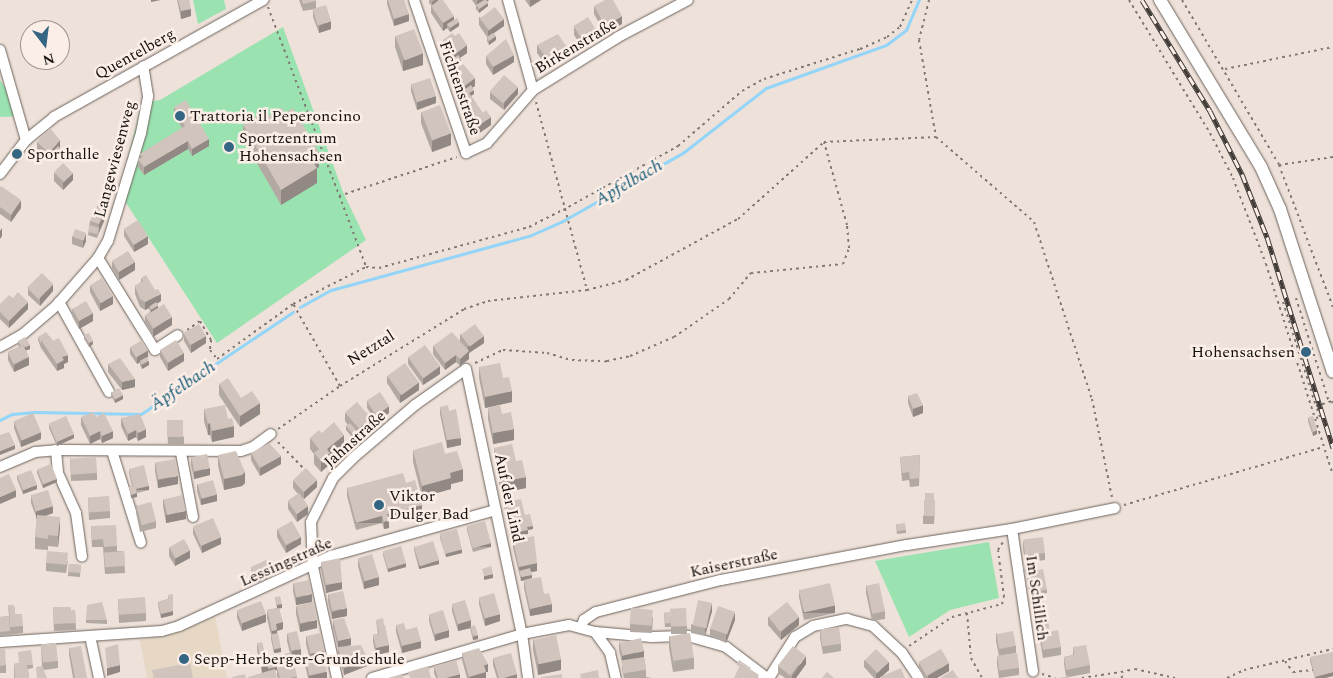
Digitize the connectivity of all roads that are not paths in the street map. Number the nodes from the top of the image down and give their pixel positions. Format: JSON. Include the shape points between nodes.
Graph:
{"nodes":[{"id":1,"x":264,"y":0,"type":"edge"},
{"id":2,"x":414,"y":0,"type":"edge"},
{"id":3,"x":508,"y":0,"type":"edge"},
{"id":4,"x":688,"y":0,"type":"edge"},
{"id":5,"x":1160,"y":0,"type":"edge"},
{"id":6,"x":0,"y":50,"type":"edge"},
{"id":7,"x":143,"y":66,"type":"junction"},
{"id":8,"x":533,"y":90,"type":"junction"},
{"id":9,"x":6,"y":96,"type":"edge"},
{"id":10,"x":26,"y":140,"type":"junction"},
{"id":11,"x":0,"y":174,"type":"edge"},
{"id":12,"x":98,"y":258,"type":"junction"},
{"id":13,"x":59,"y":302,"type":"junction"},
{"id":14,"x":178,"y":335,"type":"road end"},
{"id":15,"x":0,"y":347,"type":"edge"},
{"id":16,"x":466,"y":369,"type":"joint"},
{"id":17,"x":1333,"y":372,"type":"edge"},
{"id":18,"x":109,"y":392,"type":"edge"},
{"id":19,"x":271,"y":434,"type":"road end"},
{"id":20,"x":56,"y":450,"type":"junction"},
{"id":21,"x":112,"y":451,"type":"junction"},
{"id":22,"x":181,"y":453,"type":"junction"},
{"id":23,"x":0,"y":467,"type":"edge"},
{"id":24,"x":1114,"y":508,"type":"road end"},
{"id":25,"x":496,"y":510,"type":"junction"},
{"id":26,"x":193,"y":517,"type":"dead end"},
{"id":27,"x":1012,"y":529,"type":"junction"},
{"id":28,"x":142,"y":543,"type":"dead end"},
{"id":29,"x":82,"y":557,"type":"dead end"},
{"id":30,"x":313,"y":567,"type":"junction"},
{"id":31,"x":581,"y":627,"type":"junction"},
{"id":32,"x":595,"y":632,"type":"junction"},
{"id":33,"x":522,"y":634,"type":"junction"},
{"id":34,"x":90,"y":636,"type":"junction"},
{"id":35,"x":0,"y":642,"type":"edge"},
{"id":36,"x":1033,"y":671,"type":"road end"},
{"id":37,"x":99,"y":678,"type":"edge"},
{"id":38,"x":337,"y":678,"type":"edge"},
{"id":39,"x":372,"y":678,"type":"edge"},
{"id":40,"x":528,"y":678,"type":"edge"},
{"id":41,"x":616,"y":678,"type":"edge"},
{"id":42,"x":768,"y":678,"type":"edge"},
{"id":43,"x":918,"y":678,"type":"edge"}],
"edges":[{"from":1,"to":7,"type":"street","name":"Quentelberg"},
{"from":2,"to":8,"type":"street","name":"Fichtenstraße","via":[[466,153],[487,143]]},
{"from":3,"to":8,"type":"street"},
{"from":4,"to":8,"type":"street","name":"Birkenstraße","via":[[618,37]]},
{"from":5,"to":17,"type":"main road","via":[[1261,167],[1280,209]]},
{"from":6,"to":9,"type":"street"},
{"from":7,"to":10,"type":"street","name":"Quentelberg","via":[[54,117]]},
{"from":7,"to":12,"type":"street","name":"Langewiesenweg","via":[[148,96],[141,133],[108,240]]},
{"from":9,"to":10,"type":"street"},
{"from":10,"to":11,"type":"street","name":"Quentelberg"},
{"from":12,"to":13,"type":"street","name":"Langewiesenweg"},
{"from":12,"to":14,"type":"street","via":[[155,350]]},
{"from":13,"to":15,"type":"street","name":"Langewiesenweg","via":[[22,336]]},
{"from":13,"to":18,"type":"street"},
{"from":16,"to":25,"type":"street","name":"Auf der Lind"},
{"from":16,"to":30,"type":"street","name":"Jahnstraße","via":[[415,405],[332,478],[311,522]]},
{"from":19,"to":22,"type":"street","via":[[241,451]]},
{"from":20,"to":21,"type":"street"},
{"from":20,"to":23,"type":"street","via":[[35,452]]},
{"from":20,"to":29,"type":"street","via":[[58,473],[76,513]]},
{"from":21,"to":22,"type":"street"},
{"from":21,"to":28,"type":"street"},
{"from":22,"to":26,"type":"street"},
{"from":24,"to":27,"type":"street","name":"Kaiserstraße"},
{"from":25,"to":30,"type":"street","name":"Lessingstraße","via":[[331,556]]},
{"from":25,"to":33,"type":"street","name":"Auf der Lind"},
{"from":27,"to":31,"type":"street","name":"Kaiserstraße","via":[[888,548],[721,580],[596,612],[584,620]]},
{"from":27,"to":36,"type":"street","name":"Im Schillich"},
{"from":30,"to":34,"type":"street","name":"Lessingstraße","via":[[179,626]]},
{"from":30,"to":38,"type":"street","name":"Jahnstraße"},
{"from":31,"to":32,"type":"street"},
{"from":31,"to":33,"type":"street","via":[[552,626]]},
{"from":32,"to":41,"type":"street","via":[[610,653]]},
{"from":32,"to":42,"type":"street","via":[[652,637],[688,636],[726,647]]},
{"from":33,"to":39,"type":"street"},
{"from":33,"to":40,"type":"street","name":"Auf der Lind"},
{"from":34,"to":35,"type":"street","name":"Lessingstraße"},
{"from":34,"to":37,"type":"street"},
{"from":42,"to":43,"type":"street","via":[[795,637],[813,626],[846,619],[873,626],[902,653]]}]}
